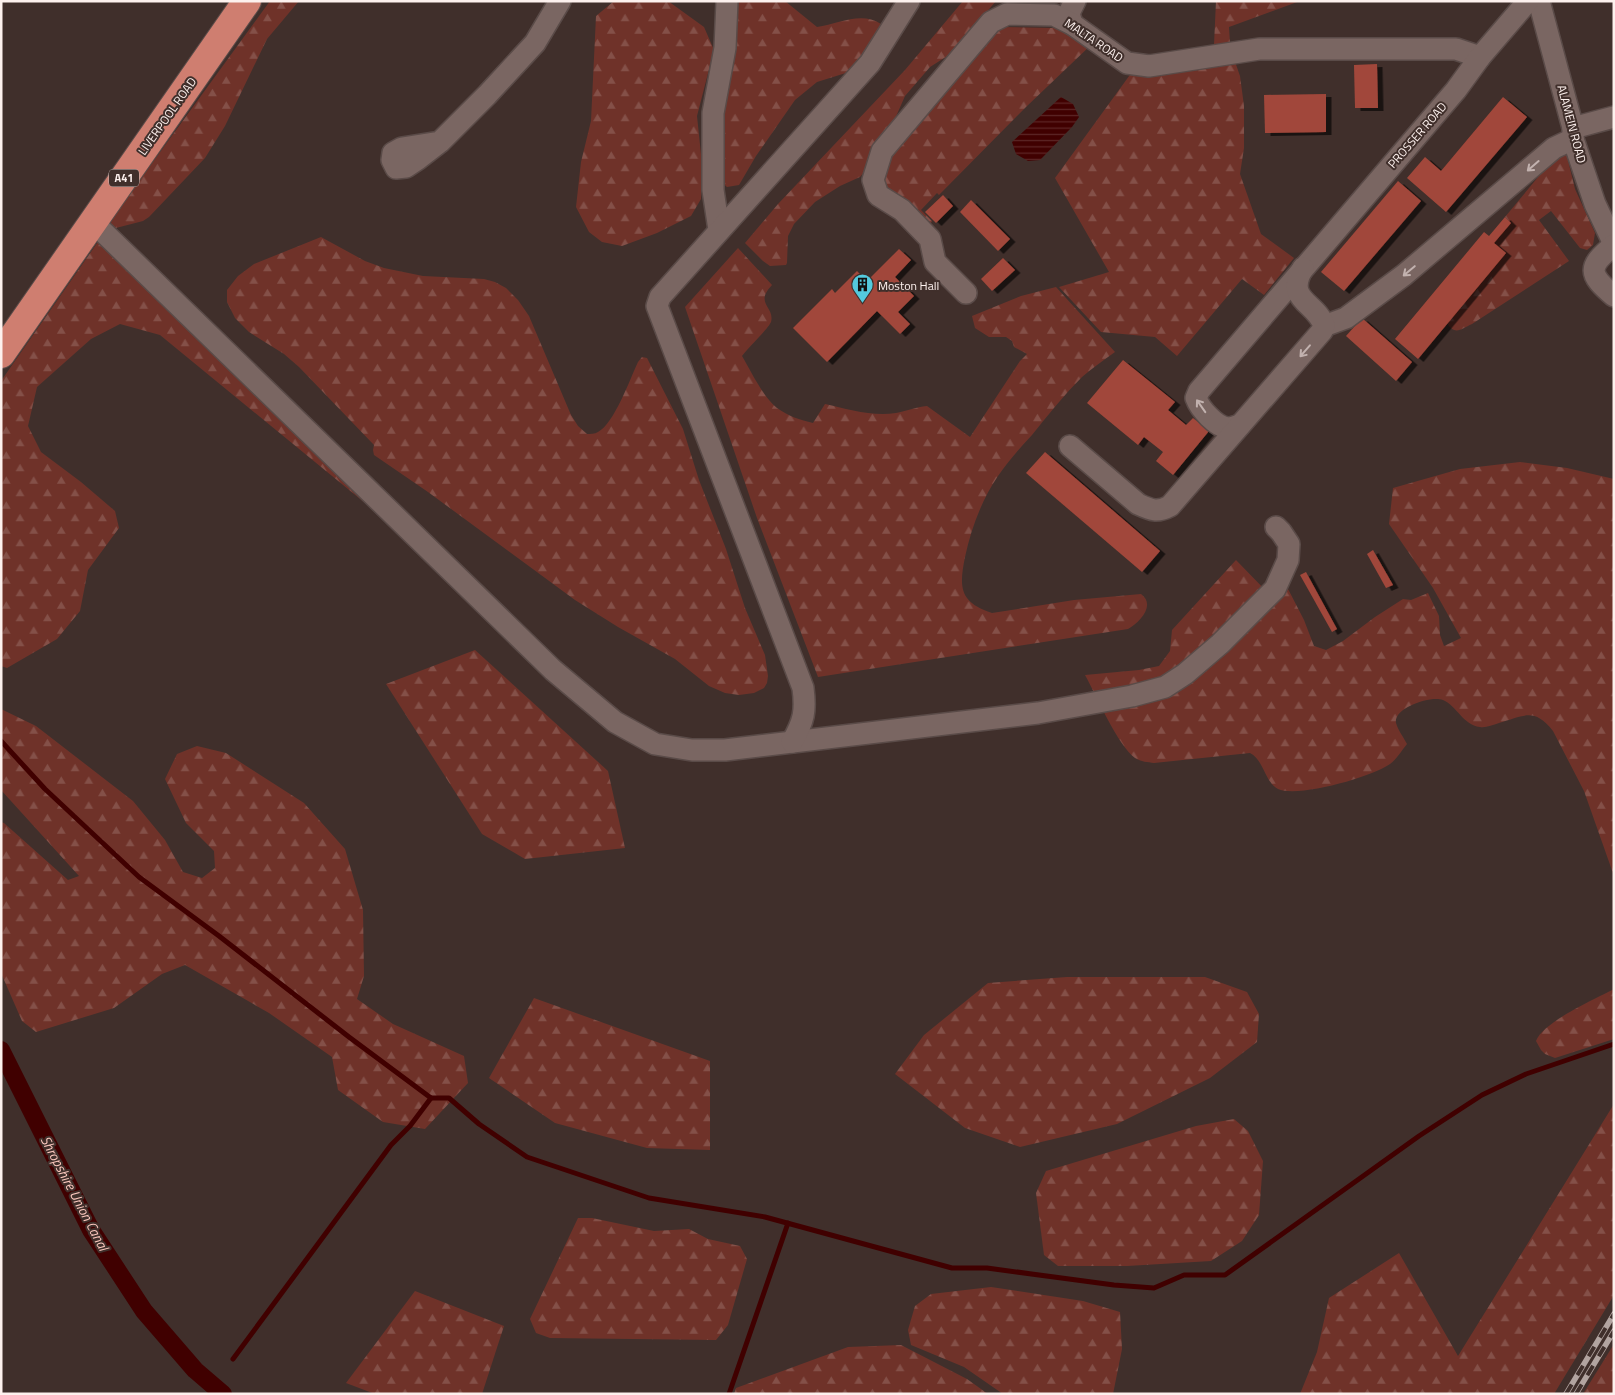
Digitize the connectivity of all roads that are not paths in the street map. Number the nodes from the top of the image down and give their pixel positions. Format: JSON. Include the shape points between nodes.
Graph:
{"nodes":[{"id":1,"x":247,"y":1,"type":"edge"},
{"id":2,"x":560,"y":1,"type":"edge"},
{"id":3,"x":727,"y":1,"type":"edge"},
{"id":4,"x":910,"y":1,"type":"edge"},
{"id":5,"x":1075,"y":1,"type":"edge"},
{"id":6,"x":1528,"y":1,"type":"edge"},
{"id":7,"x":1539,"y":1,"type":"edge"},
{"id":8,"x":1072,"y":24,"type":"junction"},
{"id":9,"x":1480,"y":57,"type":"junction"},
{"id":10,"x":1614,"y":117,"type":"edge"},
{"id":11,"x":1573,"y":134,"type":"junction"},
{"id":12,"x":440,"y":142,"type":"dead end"},
{"id":13,"x":93,"y":222,"type":"junction"},
{"id":14,"x":719,"y":230,"type":"junction"},
{"id":15,"x":1614,"y":245,"type":"edge"},
{"id":16,"x":1303,"y":268,"type":"junction"},
{"id":17,"x":966,"y":294,"type":"dead end"},
{"id":18,"x":1614,"y":296,"type":"edge"},
{"id":19,"x":1324,"y":326,"type":"junction"},
{"id":20,"x":1,"y":354,"type":"edge"},
{"id":21,"x":1240,"y":425,"type":"junction"},
{"id":22,"x":1070,"y":446,"type":"dead end"},
{"id":23,"x":1276,"y":527,"type":"dead end"},
{"id":24,"x":792,"y":742,"type":"junction"}],
"edges":[{"from":1,"to":13,"type":"highway","name":"LIVERPOOL ROAD","number":"A41"},
{"from":2,"to":12,"type":"street","via":[[535,43]]},
{"from":3,"to":14,"type":"street","via":[[726,48],[713,112],[713,190]]},
{"from":4,"to":14,"type":"street","via":[[870,63]]},
{"from":5,"to":8,"type":"street","via":[[1070,13]]},
{"from":6,"to":9,"type":"street","name":"PROSSER ROAD"},
{"from":7,"to":11,"type":"street","name":"ALAMEIN ROAD"},
{"from":8,"to":9,"type":"street","name":"MALTA ROAD","via":[[1127,63],[1150,66],[1259,49],[1456,49]]},
{"from":8,"to":17,"type":"street","name":"MALTA ROAD","via":[[1054,15],[1007,14],[991,22],[882,151],[873,180],[878,195],[902,210],[930,238],[935,262]]},
{"from":9,"to":16,"type":"street","name":"PROSSER ROAD","via":[[1456,90]]},
{"from":10,"to":11,"type":"street"},
{"from":11,"to":15,"type":"street","name":"ALAMEIN ROAD","via":[[1595,204]]},
{"from":11,"to":19,"type":"street","one_way":true,"via":[[1404,275],[1346,318]]},
{"from":13,"to":20,"type":"highway","name":"LIVERPOOL ROAD","number":"A41"},
{"from":13,"to":24,"type":"street","via":[[553,670],[615,722],[655,744],[692,750],[725,750]]},
{"from":14,"to":24,"type":"street","via":[[660,297],[657,306],[803,688],[805,707],[800,728]]},
{"from":15,"to":18,"type":"street","via":[[1594,264],[1594,274],[1600,285]]},
{"from":16,"to":19,"type":"street","via":[[1298,278],[1298,289],[1302,300],[1322,319]]},
{"from":21,"to":16,"type":"street","name":"PROSSER ROAD","one_way":true,"via":[[1220,426],[1199,408],[1196,398]]},
{"from":19,"to":21,"type":"street","one_way":true},
{"from":21,"to":22,"type":"street","via":[[1170,506],[1162,510],[1152,511],[1138,504]]},
{"from":23,"to":24,"type":"street","via":[[1288,544],[1288,560],[1275,589],[1220,644],[1165,687],[1038,713]]}]}
